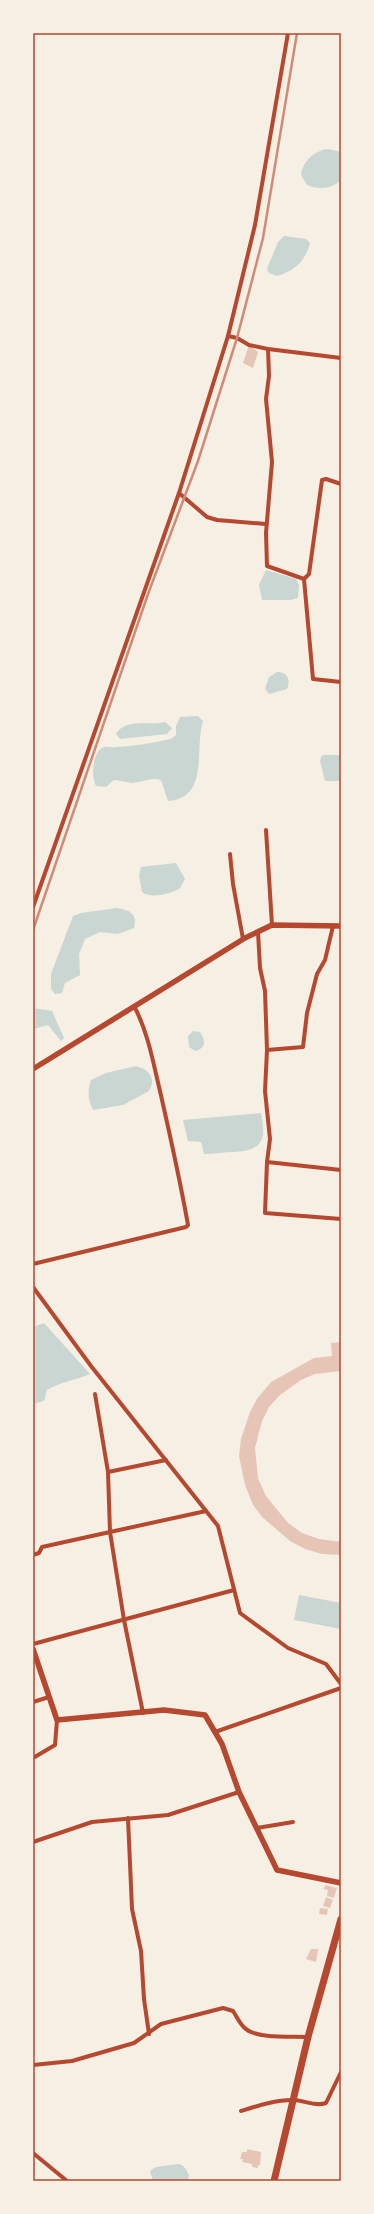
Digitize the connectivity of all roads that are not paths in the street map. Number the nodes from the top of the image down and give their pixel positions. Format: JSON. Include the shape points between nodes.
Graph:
{"nodes":[{"id":1,"x":288,"y":33,"type":"edge"},
{"id":2,"x":228,"y":336,"type":"junction"},
{"id":3,"x":268,"y":349,"type":"junction"},
{"id":4,"x":341,"y":358,"type":"edge"},
{"id":5,"x":341,"y":484,"type":"edge"},
{"id":6,"x":179,"y":494,"type":"junction"},
{"id":7,"x":266,"y":524,"type":"junction"},
{"id":8,"x":304,"y":579,"type":"junction"},
{"id":9,"x":341,"y":682,"type":"edge"},
{"id":10,"x":266,"y":830,"type":"dead end"},
{"id":11,"x":230,"y":854,"type":"dead end"},
{"id":12,"x":33,"y":907,"type":"edge"},
{"id":13,"x":272,"y":925,"type":"junction"},
{"id":14,"x":333,"y":926,"type":"junction"},
{"id":15,"x":341,"y":926,"type":"edge"},
{"id":16,"x":258,"y":932,"type":"junction"},
{"id":17,"x":243,"y":939,"type":"junction"},
{"id":18,"x":134,"y":1006,"type":"junction"},
{"id":19,"x":267,"y":1050,"type":"junction"},
{"id":20,"x":33,"y":1068,"type":"edge"},
{"id":21,"x":267,"y":1162,"type":"junction"},
{"id":22,"x":341,"y":1170,"type":"edge"},
{"id":23,"x":341,"y":1219,"type":"edge"},
{"id":24,"x":33,"y":1264,"type":"edge"},
{"id":25,"x":33,"y":1288,"type":"edge"},
{"id":26,"x":95,"y":1394,"type":"dead end"},
{"id":27,"x":166,"y":1460,"type":"junction"},
{"id":28,"x":108,"y":1472,"type":"junction"},
{"id":29,"x":206,"y":1511,"type":"junction"},
{"id":30,"x":110,"y":1532,"type":"junction"},
{"id":31,"x":33,"y":1555,"type":"edge"},
{"id":32,"x":234,"y":1590,"type":"junction"},
{"id":33,"x":124,"y":1620,"type":"junction"},
{"id":34,"x":33,"y":1644,"type":"edge"},
{"id":35,"x":33,"y":1649,"type":"edge"},
{"id":36,"x":341,"y":1684,"type":"edge"},
{"id":37,"x":341,"y":1688,"type":"edge"},
{"id":38,"x":49,"y":1697,"type":"junction"},
{"id":39,"x":33,"y":1702,"type":"edge"},
{"id":40,"x":144,"y":1713,"type":"junction"},
{"id":41,"x":57,"y":1720,"type":"junction"},
{"id":42,"x":216,"y":1732,"type":"junction"},
{"id":43,"x":33,"y":1758,"type":"edge"},
{"id":44,"x":239,"y":1792,"type":"junction"},
{"id":45,"x":128,"y":1818,"type":"junction"},
{"id":46,"x":293,"y":1822,"type":"dead end"},
{"id":47,"x":257,"y":1828,"type":"junction"},
{"id":48,"x":33,"y":1842,"type":"edge"},
{"id":49,"x":341,"y":1883,"type":"edge"},
{"id":50,"x":341,"y":1920,"type":"edge"},
{"id":51,"x":149,"y":2034,"type":"junction"},
{"id":52,"x":308,"y":2036,"type":"junction"},
{"id":53,"x":33,"y":2065,"type":"edge"},
{"id":54,"x":341,"y":2072,"type":"edge"},
{"id":55,"x":293,"y":2100,"type":"junction"},
{"id":56,"x":241,"y":2111,"type":"dead end"},
{"id":57,"x":33,"y":2153,"type":"edge"},
{"id":58,"x":67,"y":2181,"type":"edge"},
{"id":59,"x":274,"y":2181,"type":"edge"}],
"edges":[{"from":1,"to":2,"type":"street","via":[[255,225]]},
{"from":2,"to":3,"type":"street","via":[[249,345]]},
{"from":2,"to":6,"type":"street"},
{"from":3,"to":4,"type":"street"},
{"from":3,"to":7,"type":"street","via":[[269,376],[266,398],[272,462]]},
{"from":5,"to":8,"type":"street","via":[[322,480],[309,574]]},
{"from":6,"to":7,"type":"street","via":[[207,517]]},
{"from":6,"to":12,"type":"street"},
{"from":7,"to":8,"type":"street","via":[[267,566]]},
{"from":8,"to":9,"type":"street","via":[[313,679]]},
{"from":10,"to":13,"type":"street"},
{"from":11,"to":17,"type":"street"},
{"from":13,"to":14,"type":"street"},
{"from":13,"to":16,"type":"street"},
{"from":14,"to":15,"type":"street"},
{"from":14,"to":19,"type":"street","via":[[325,960],[317,974],[307,1012],[304,1047]]},
{"from":16,"to":17,"type":"street"},
{"from":16,"to":19,"type":"street","via":[[260,968],[265,991]]},
{"from":17,"to":18,"type":"street"},
{"from":18,"to":20,"type":"street"},
{"from":18,"to":24,"type":"street","via":[[152,1058],[188,1225]]},
{"from":19,"to":21,"type":"street","via":[[265,1091],[270,1139]]},
{"from":21,"to":22,"type":"street"},
{"from":21,"to":23,"type":"street","via":[[265,1213]]},
{"from":25,"to":27,"type":"street","via":[[90,1366]]},
{"from":26,"to":28,"type":"street"},
{"from":27,"to":28,"type":"street"},
{"from":27,"to":29,"type":"street"},
{"from":28,"to":30,"type":"street"},
{"from":29,"to":30,"type":"street"},
{"from":29,"to":32,"type":"street","via":[[218,1526]]},
{"from":30,"to":31,"type":"street","via":[[42,1547],[39,1553]]},
{"from":30,"to":33,"type":"street"},
{"from":32,"to":33,"type":"street"},
{"from":32,"to":36,"type":"street","via":[[240,1613],[288,1648],[326,1664]]},
{"from":33,"to":34,"type":"street"},
{"from":33,"to":40,"type":"street"},
{"from":35,"to":38,"type":"street"},
{"from":37,"to":42,"type":"street"},
{"from":38,"to":39,"type":"street"},
{"from":38,"to":41,"type":"street"},
{"from":40,"to":41,"type":"street"},
{"from":40,"to":42,"type":"street","via":[[164,1710],[205,1715]]},
{"from":41,"to":43,"type":"street","via":[[55,1745]]},
{"from":42,"to":44,"type":"street"},
{"from":44,"to":45,"type":"street","via":[[168,1814]]},
{"from":44,"to":47,"type":"street"},
{"from":45,"to":48,"type":"street","via":[[92,1822]]},
{"from":45,"to":51,"type":"street","via":[[132,1909],[141,1951]]},
{"from":46,"to":47,"type":"street"},
{"from":47,"to":49,"type":"street","via":[[277,1870]]},
{"from":50,"to":52,"type":"highway"},
{"from":51,"to":52,"type":"street","via":[[161,2024],[223,2008],[233,2011],[248,2031],[270,2036]]},
{"from":51,"to":53,"type":"street","via":[[134,2043],[72,2061]]},
{"from":52,"to":55,"type":"highway"},
{"from":54,"to":55,"type":"street","via":[[326,2103],[321,2105]]},
{"from":55,"to":56,"type":"street"},
{"from":55,"to":59,"type":"highway"},
{"from":57,"to":58,"type":"street"}]}
